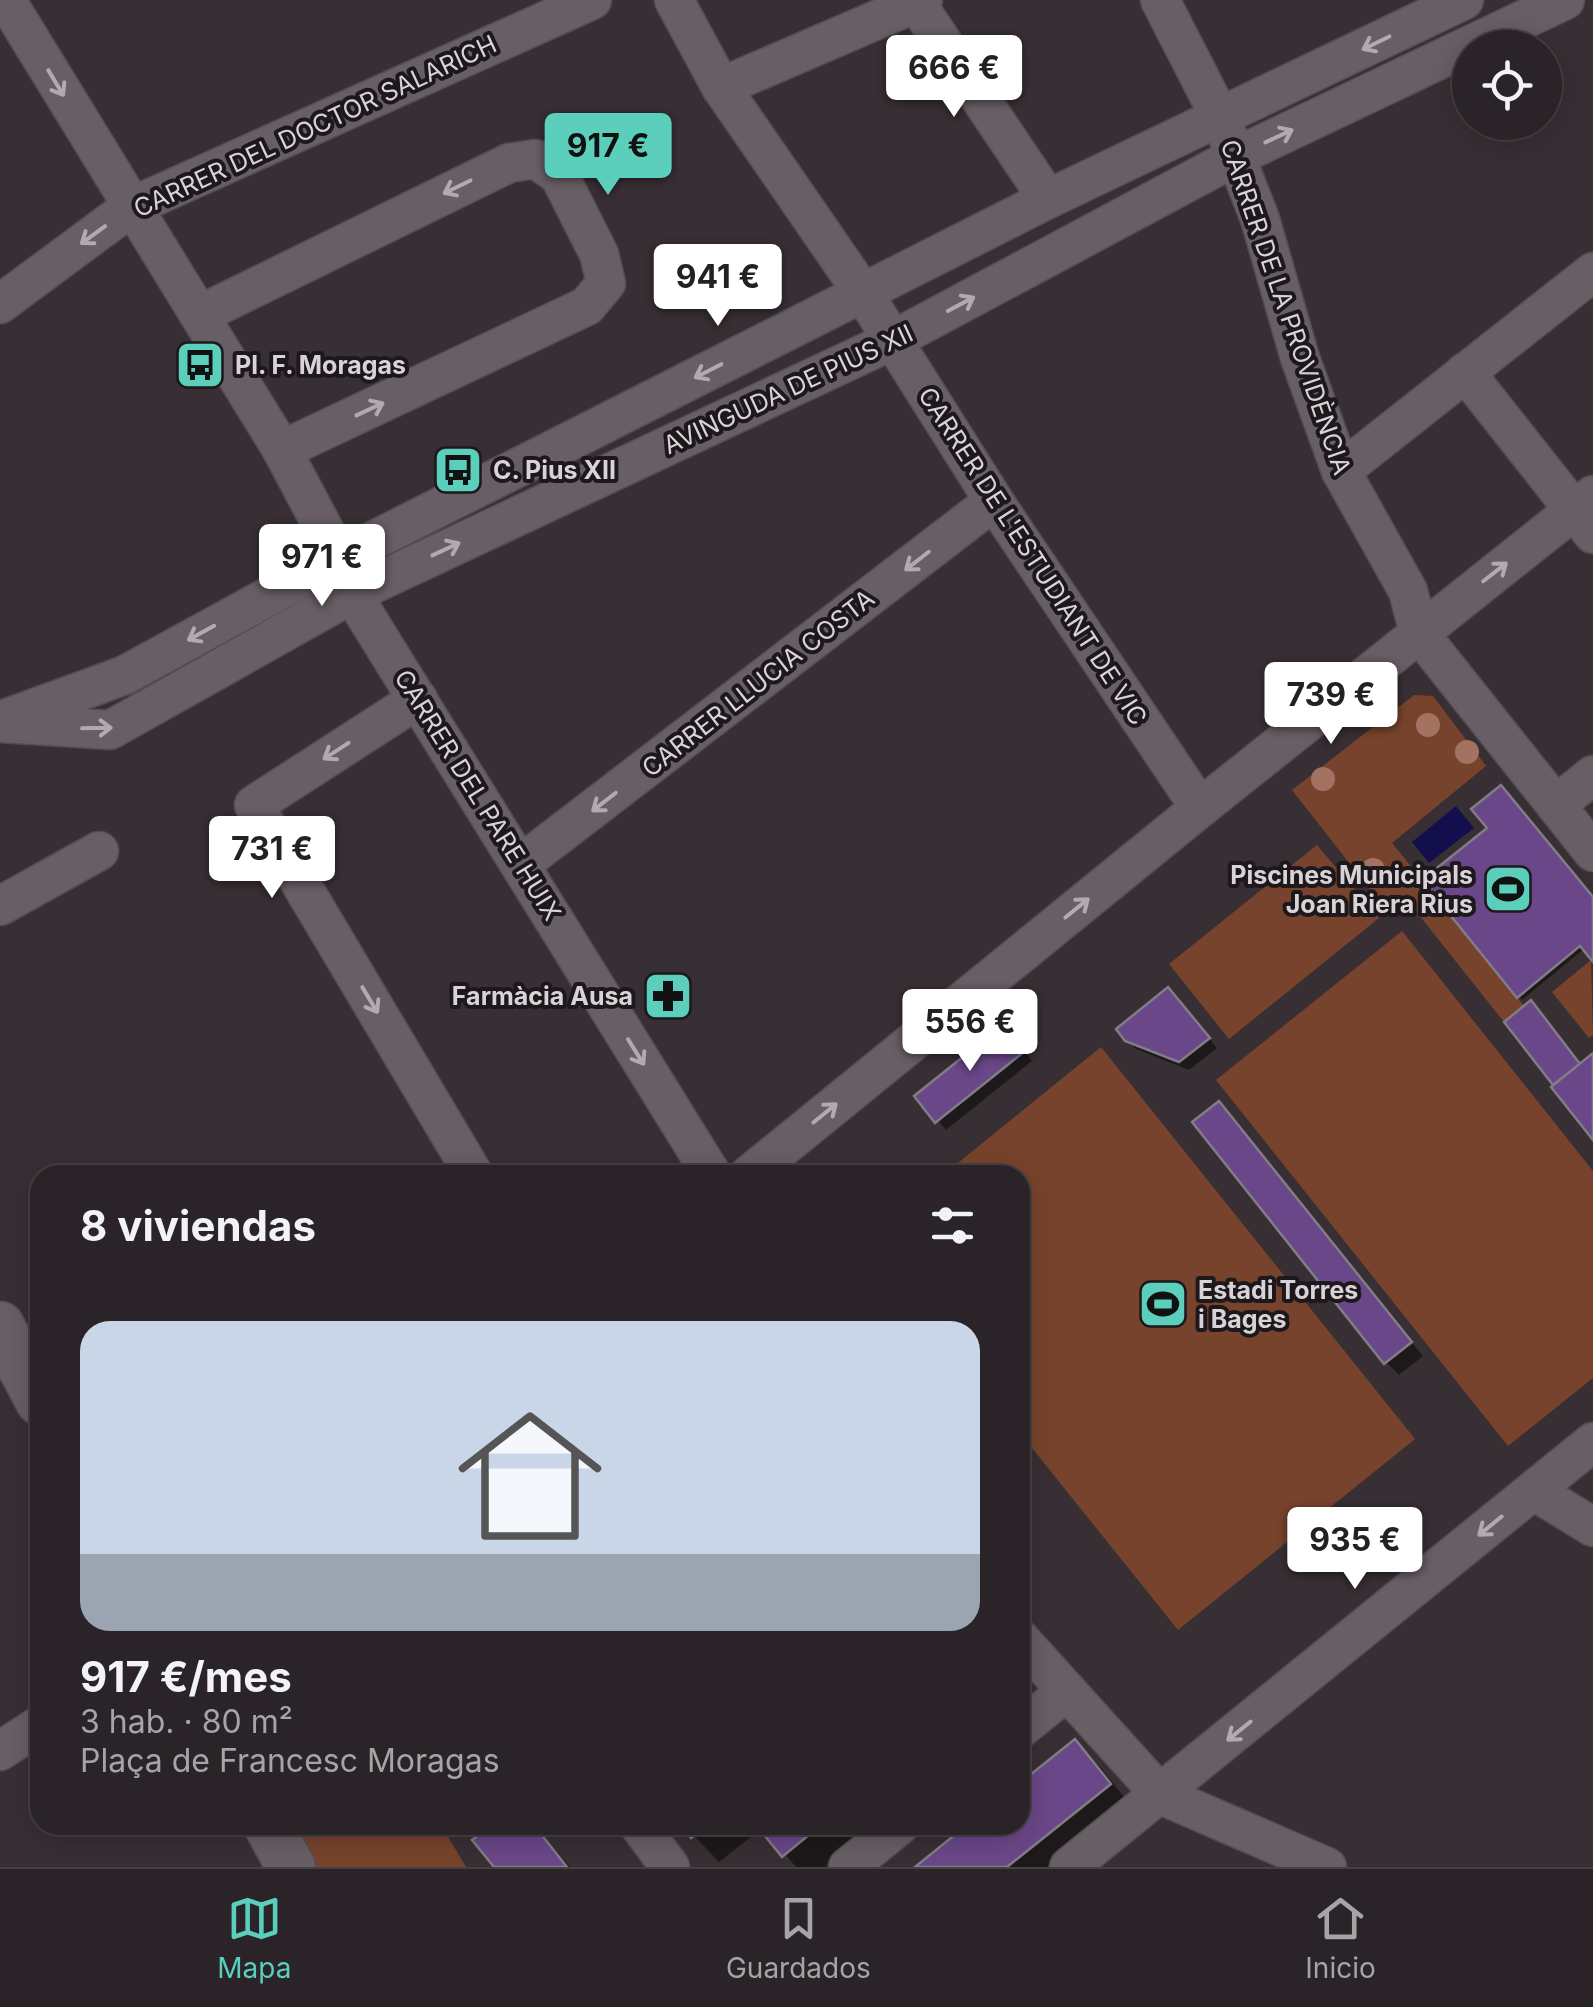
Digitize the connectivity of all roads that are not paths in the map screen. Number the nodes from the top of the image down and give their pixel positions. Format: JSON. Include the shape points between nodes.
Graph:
{"nodes":[{"id":1,"x":6,"y":0,"type":"edge"},
{"id":2,"x":592,"y":0,"type":"edge"},
{"id":3,"x":674,"y":0,"type":"edge"},
{"id":4,"x":1160,"y":0,"type":"edge"},
{"id":5,"x":1464,"y":0,"type":"edge"},
{"id":6,"x":1565,"y":0,"type":"edge"},
{"id":7,"x":920,"y":2,"type":"edge"},
{"id":8,"x":721,"y":87,"type":"junction"},
{"id":9,"x":1220,"y":119,"type":"junction"},
{"id":10,"x":1233,"y":158,"type":"junction"},
{"id":11,"x":1048,"y":200,"type":"junction"},
{"id":12,"x":131,"y":207,"type":"junction"},
{"id":13,"x":1593,"y":272,"type":"edge"},
{"id":14,"x":863,"y":293,"type":"junction"},
{"id":15,"x":0,"y":304,"type":"edge"},
{"id":16,"x":201,"y":314,"type":"junction"},
{"id":17,"x":894,"y":340,"type":"junction"},
{"id":18,"x":1465,"y":372,"type":"junction"},
{"id":19,"x":282,"y":450,"type":"junction"},
{"id":20,"x":1341,"y":472,"type":"junction"},
{"id":21,"x":994,"y":501,"type":"junction"},
{"id":22,"x":1587,"y":513,"type":"edge"},
{"id":23,"x":338,"y":558,"type":"junction"},
{"id":24,"x":352,"y":594,"type":"junction"},
{"id":25,"x":1419,"y":633,"type":"junction"},
{"id":26,"x":418,"y":699,"type":"junction"},
{"id":27,"x":0,"y":722,"type":"edge"},
{"id":28,"x":1593,"y":775,"type":"edge"},
{"id":29,"x":1556,"y":805,"type":"junction"},
{"id":30,"x":1200,"y":808,"type":"junction"},
{"id":31,"x":99,"y":851,"type":"dead end"},
{"id":32,"x":1593,"y":852,"type":"edge"},
{"id":33,"x":521,"y":864,"type":"junction"},
{"id":34,"x":0,"y":906,"type":"edge"},
{"id":35,"x":468,"y":1165,"type":"edge"},
{"id":36,"x":706,"y":1165,"type":"edge"},
{"id":37,"x":761,"y":1165,"type":"edge"},
{"id":38,"x":0,"y":1326,"type":"edge"},
{"id":39,"x":30,"y":1382,"type":"edge"},
{"id":40,"x":1593,"y":1442,"type":"edge"},
{"id":41,"x":1534,"y":1490,"type":"junction"},
{"id":42,"x":1593,"y":1527,"type":"edge"},
{"id":43,"x":1030,"y":1650,"type":"edge"},
{"id":44,"x":1067,"y":1691,"type":"junction"},
{"id":45,"x":1030,"y":1721,"type":"edge"},
{"id":46,"x":30,"y":1732,"type":"edge"},
{"id":47,"x":0,"y":1751,"type":"edge"},
{"id":48,"x":1160,"y":1795,"type":"junction"},
{"id":49,"x":273,"y":1835,"type":"edge"},
{"id":50,"x":646,"y":1835,"type":"edge"},
{"id":51,"x":888,"y":1835,"type":"edge"},
{"id":52,"x":291,"y":1867,"type":"edge"},
{"id":53,"x":670,"y":1867,"type":"edge"},
{"id":54,"x":848,"y":1867,"type":"edge"},
{"id":55,"x":1069,"y":1867,"type":"edge"},
{"id":56,"x":1327,"y":1867,"type":"edge"}],
"edges":[{"from":1,"to":12,"type":"street","name":"CARRER DEL PARE HUIX","one_way":true},
{"from":2,"to":12,"type":"street","name":"CARRER DEL DOCTOR SALARICH"},
{"from":3,"to":8,"type":"street","name":"CARRER DE L'ESTUDIANT DE VIC"},
{"from":4,"to":9,"type":"street","name":"CARRER DE LA PROVIDÈNCIA"},
{"from":5,"to":9,"type":"street","name":"AVINGUDA DE PIUS XII","one_way":true},
{"from":10,"to":6,"type":"street","name":"AVINGUDA DE PIUS XII","one_way":true},
{"from":7,"to":8,"type":"street"},
{"from":7,"to":11,"type":"street"},
{"from":8,"to":14,"type":"street","name":"CARRER DE L'ESTUDIANT DE VIC"},
{"from":9,"to":10,"type":"street","name":"CARRER DE LA PROVIDÈNCIA"},
{"from":9,"to":11,"type":"street","name":"AVINGUDA DE PIUS XII"},
{"from":17,"to":10,"type":"street","name":"AVINGUDA DE PIUS XII","one_way":true},
{"from":10,"to":20,"type":"street","name":"CARRER DE LA PROVIDÈNCIA","via":[[1260,220]]},
{"from":11,"to":14,"type":"street","name":"AVINGUDA DE PIUS XII"},
{"from":12,"to":15,"type":"street","name":"CARRER DEL DOCTOR SALARICH","one_way":true},
{"from":12,"to":16,"type":"street","name":"CARRER DEL PARE HUIX"},
{"from":13,"to":18,"type":"street"},
{"from":14,"to":17,"type":"street","name":"CARRER DE L'ESTUDIANT DE VIC"},
{"from":14,"to":23,"type":"street","name":"AVINGUDA DE PIUS XII","one_way":true},
{"from":16,"to":19,"type":"street","name":"CARRER DEL PARE HUIX"},
{"from":19,"to":16,"type":"street","one_way":true,"via":[[587,306],[606,283],[599,254],[559,175],[536,159],[509,162]]},
{"from":17,"to":21,"type":"street","name":"CARRER DE L'ESTUDIANT DE VIC"},
{"from":24,"to":17,"type":"street","name":"AVINGUDA DE PIUS XII","one_way":true},
{"from":18,"to":20,"type":"street"},
{"from":18,"to":22,"type":"street"},
{"from":19,"to":23,"type":"street","name":"CARRER DEL PARE HUIX"},
{"from":20,"to":25,"type":"street","name":"CARRER DE LA PROVIDÈNCIA","via":[[1408,591]]},
{"from":21,"to":30,"type":"street","name":"CARRER DE L'ESTUDIANT DE VIC"},
{"from":21,"to":33,"type":"street","name":"CARRER LLUCIA COSTA","one_way":true},
{"from":25,"to":22,"type":"street","one_way":true},
{"from":23,"to":24,"type":"street","name":"CARRER DEL PARE HUIX"},
{"from":23,"to":27,"type":"street","name":"AVINGUDA DE PIUS XII","one_way":true,"via":[[125,675]]},
{"from":24,"to":26,"type":"street","name":"CARRER DEL PARE HUIX"},
{"from":27,"to":24,"type":"street","name":"AVINGUDA DE PIUS XII","one_way":true,"via":[[110,730]]},
{"from":25,"to":29,"type":"street","name":"CARRER DE LA PROVIDÈNCIA"},
{"from":25,"to":30,"type":"street"},
{"from":26,"to":33,"type":"street","name":"CARRER DEL PARE HUIX"},
{"from":26,"to":35,"type":"street","one_way":true,"via":[[254,804]]},
{"from":28,"to":29,"type":"street"},
{"from":29,"to":32,"type":"street","name":"CARRER DE LA PROVIDÈNCIA"},
{"from":37,"to":30,"type":"street","one_way":true},
{"from":31,"to":34,"type":"street"},
{"from":33,"to":36,"type":"street","name":"CARRER DEL PARE HUIX","one_way":true},
{"from":38,"to":39,"type":"street"},
{"from":40,"to":41,"type":"street"},
{"from":41,"to":42,"type":"street"},
{"from":41,"to":48,"type":"street","one_way":true},
{"from":43,"to":44,"type":"street"},
{"from":44,"to":45,"type":"street"},
{"from":44,"to":48,"type":"street"},
{"from":46,"to":47,"type":"street"},
{"from":48,"to":55,"type":"street"},
{"from":48,"to":56,"type":"street"},
{"from":49,"to":52,"type":"street"},
{"from":50,"to":53,"type":"street"},
{"from":51,"to":54,"type":"street"}]}
